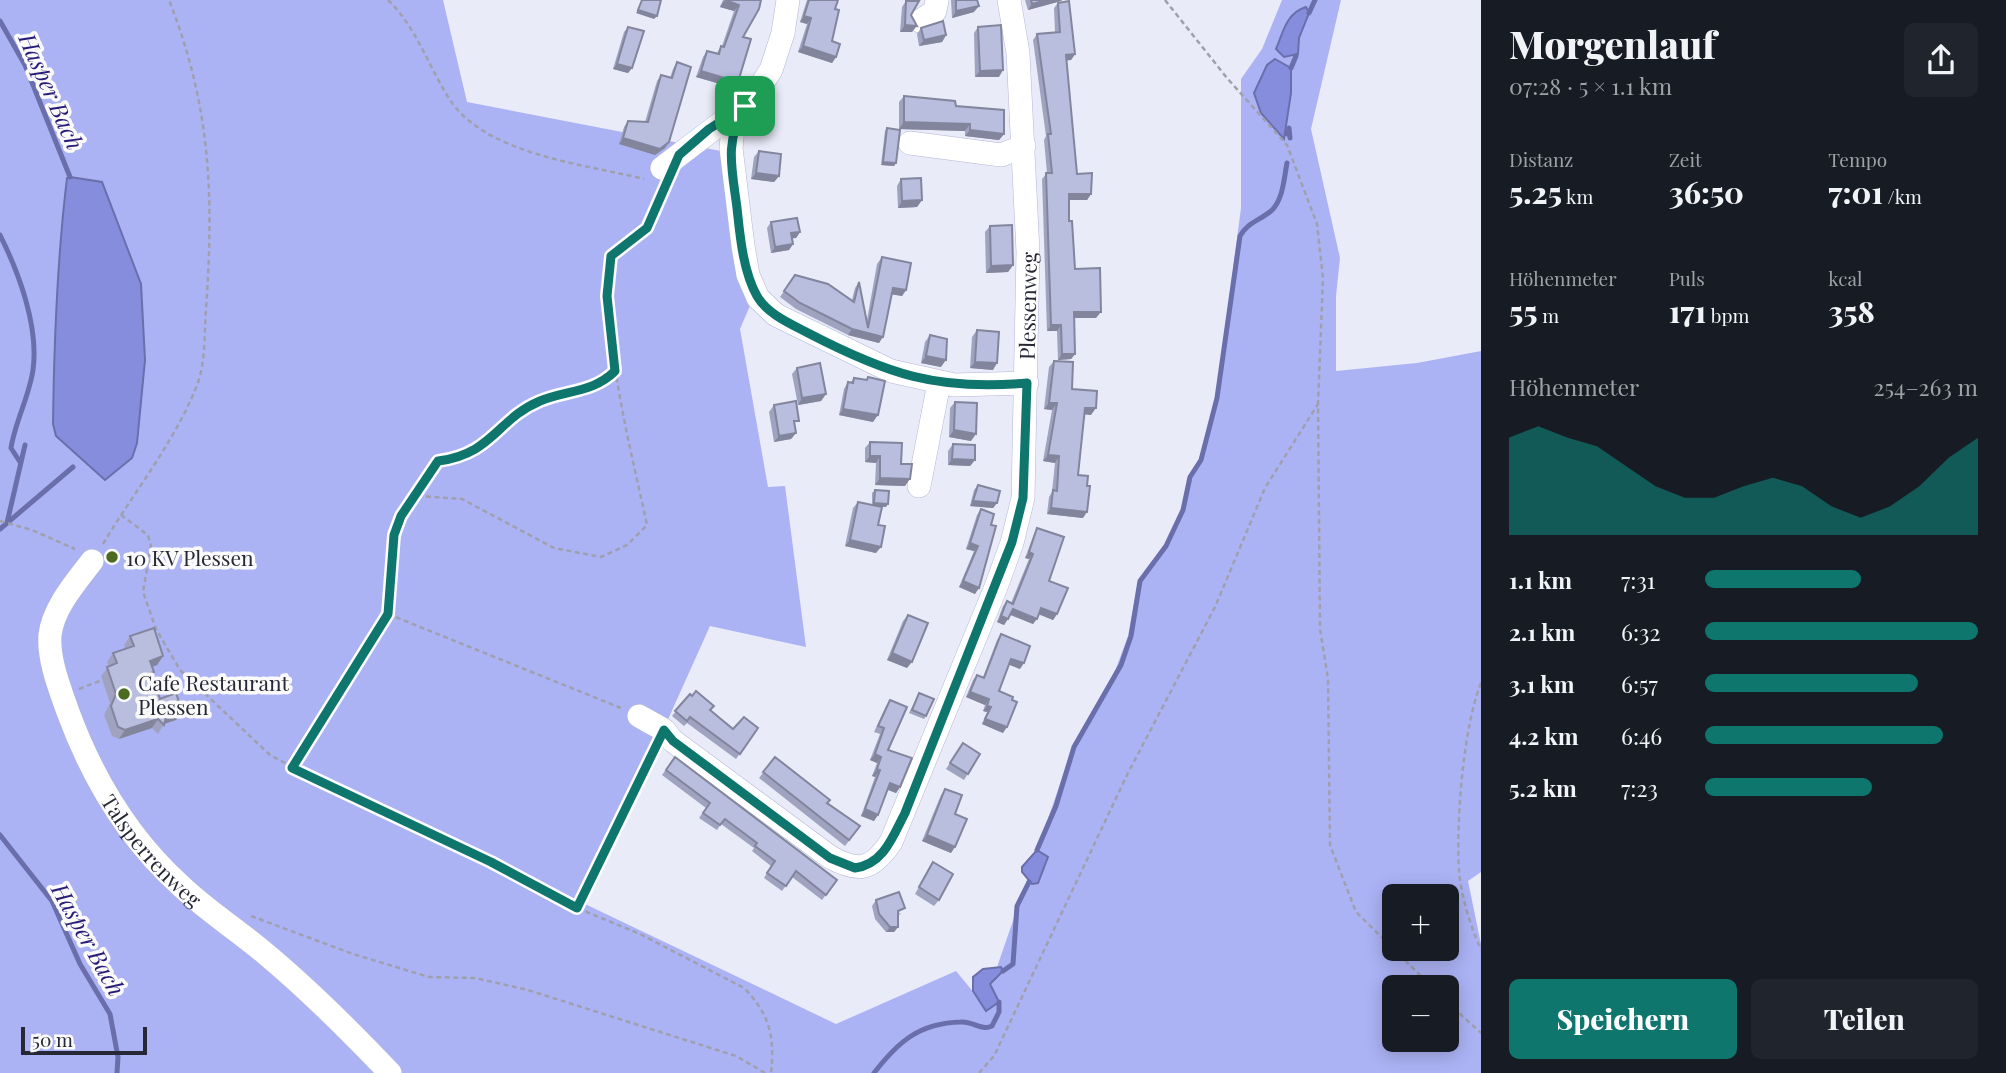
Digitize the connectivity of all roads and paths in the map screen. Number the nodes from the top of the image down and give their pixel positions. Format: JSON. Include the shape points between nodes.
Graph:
{"nodes":[{"id":1,"x":169,"y":0,"type":"edge"},
{"id":2,"x":388,"y":0,"type":"edge"},
{"id":3,"x":788,"y":0,"type":"edge"},
{"id":4,"x":937,"y":0,"type":"edge"},
{"id":5,"x":1009,"y":0,"type":"edge"},
{"id":6,"x":1165,"y":0,"type":"edge"},
{"id":7,"x":920,"y":21,"type":"dead end"},
{"id":8,"x":745,"y":106,"type":"junction"},
{"id":9,"x":910,"y":143,"type":"dead end"},
{"id":10,"x":1024,"y":146,"type":"junction"},
{"id":11,"x":670,"y":161,"type":"junction"},
{"id":12,"x":615,"y":371,"type":"junction"},
{"id":13,"x":939,"y":383,"type":"junction"},
{"id":14,"x":1027,"y":383,"type":"junction"},
{"id":15,"x":1318,"y":404,"type":"junction"},
{"id":16,"x":919,"y":486,"type":"dead end"},
{"id":17,"x":121,"y":515,"type":"junction"},
{"id":18,"x":401,"y":516,"type":"junction"},
{"id":19,"x":0,"y":522,"type":"edge"},
{"id":20,"x":55,"y":538,"type":"dead end"},
{"id":21,"x":92,"y":561,"type":"joint"},
{"id":22,"x":388,"y":614,"type":"junction"},
{"id":23,"x":102,"y":680,"type":"dead end"},
{"id":24,"x":94,"y":683,"type":"dead end"},
{"id":25,"x":1481,"y":683,"type":"edge"},
{"id":26,"x":639,"y":716,"type":"joint"},
{"id":27,"x":664,"y":730,"type":"junction"},
{"id":28,"x":292,"y":768,"type":"junction"},
{"id":29,"x":577,"y":908,"type":"junction"},
{"id":30,"x":244,"y":913,"type":"dead end"},
{"id":31,"x":1481,"y":950,"type":"edge"},
{"id":32,"x":1420,"y":975,"type":"edge"},
{"id":33,"x":1459,"y":1013,"type":"edge"},
{"id":34,"x":1481,"y":1033,"type":"edge"},
{"id":35,"x":390,"y":1073,"type":"edge"},
{"id":36,"x":765,"y":1073,"type":"edge"},
{"id":37,"x":772,"y":1073,"type":"edge"},
{"id":38,"x":979,"y":1073,"type":"edge"}],
"edges":[{"from":1,"to":17,"type":"path","via":[[197,90],[209,153],[211,246],[201,370],[173,433]]},
{"from":2,"to":11,"type":"path","via":[[404,16],[450,100],[471,124],[502,141],[566,162],[644,179]]},
{"from":3,"to":8,"type":"street","via":[[771,70]]},
{"from":4,"to":7,"type":"street","via":[[936,11]]},
{"from":5,"to":10,"type":"street","name":"Plessenweg","via":[[1018,53]]},
{"from":6,"to":15,"type":"path","via":[[1287,145],[1304,186],[1323,257]]},
{"from":8,"to":11,"type":"street"},
{"from":8,"to":13,"type":"street","via":[[733,128],[731,148],[748,275],[758,298],[776,316],[837,348],[891,371]]},
{"from":9,"to":10,"type":"street","via":[[1001,155]]},
{"from":10,"to":14,"type":"street","name":"Plessenweg"},
{"from":11,"to":12,"type":"path","via":[[647,228],[611,256],[607,296]]},
{"from":12,"to":18,"type":"path","via":[[581,392],[542,400],[520,411],[487,444],[455,459],[438,461]]},
{"from":12,"to":18,"type":"path","via":[[647,525],[628,545],[601,557],[554,548],[462,499],[420,496]]},
{"from":13,"to":14,"type":"street","via":[[984,387]]},
{"from":13,"to":16,"type":"street"},
{"from":14,"to":27,"type":"street","name":"Plessenweg","via":[[1023,498],[1012,542],[905,813],[877,859],[855,868],[830,858]]},
{"from":15,"to":32,"type":"path","via":[[1320,616],[1328,678],[1330,845],[1356,912]]},
{"from":15,"to":38,"type":"path","via":[[1265,488],[1215,607],[1128,775],[994,1056]]},
{"from":17,"to":21,"type":"path"},
{"from":17,"to":28,"type":"path","via":[[148,535],[151,546],[143,592],[156,629],[180,670],[251,739]]},
{"from":18,"to":22,"type":"path","via":[[394,535]]},
{"from":19,"to":20,"type":"path"},
{"from":21,"to":35,"type":"street","name":"Talsperrenweg","via":[[57,612],[50,635],[62,696],[102,788],[147,850],[179,884],[267,955]]},
{"from":22,"to":26,"type":"path"},
{"from":22,"to":28,"type":"path"},
{"from":23,"to":24,"type":"path"},
{"from":25,"to":31,"type":"path","via":[[1465,750],[1460,873]]},
{"from":26,"to":27,"type":"street","name":"Plessenweg"},
{"from":27,"to":29,"type":"path"},
{"from":28,"to":29,"type":"path"},
{"from":29,"to":37,"type":"path","via":[[640,934],[744,988],[757,1001],[774,1043]]},
{"from":30,"to":36,"type":"path","via":[[429,977],[475,978],[528,990],[736,1056]]},
{"from":33,"to":34,"type":"path"}]}
